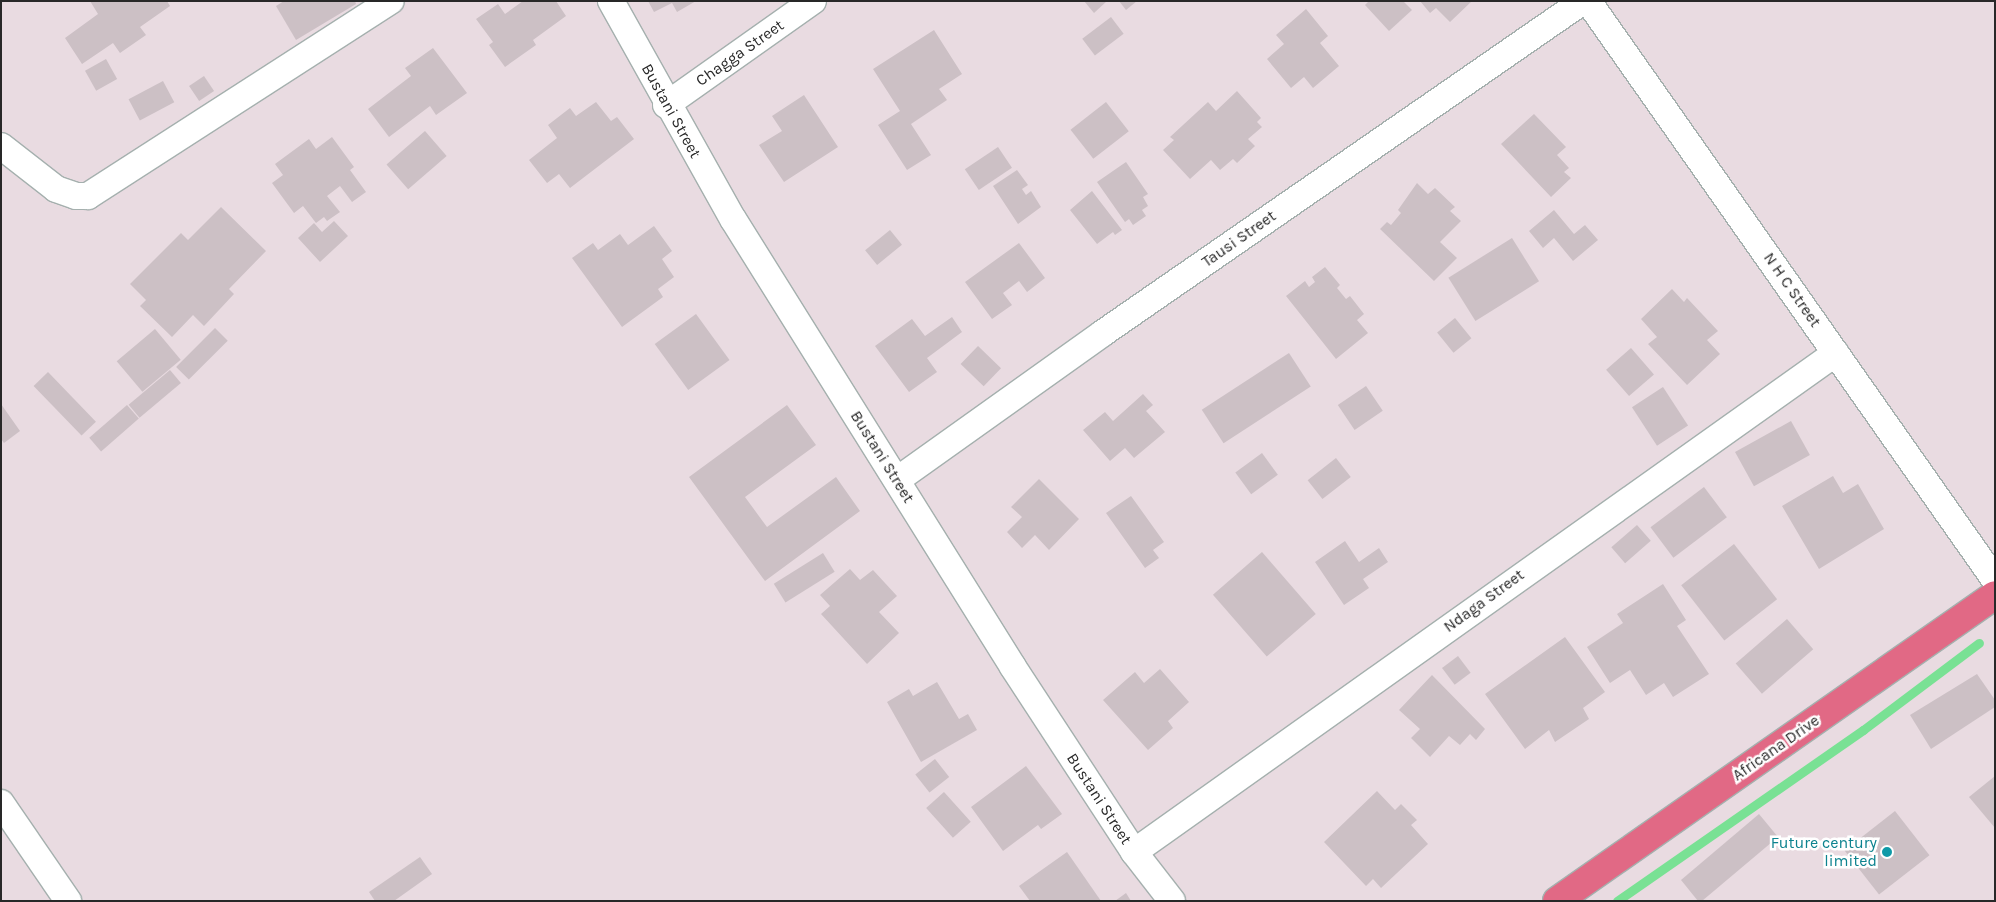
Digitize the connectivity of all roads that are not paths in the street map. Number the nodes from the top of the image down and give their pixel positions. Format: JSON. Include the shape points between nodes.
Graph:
{"nodes":[{"id":1,"x":391,"y":1,"type":"edge"},
{"id":2,"x":611,"y":1,"type":"edge"},
{"id":3,"x":812,"y":1,"type":"edge"},
{"id":4,"x":1584,"y":1,"type":"edge"},
{"id":5,"x":1588,"y":1,"type":"edge"},
{"id":6,"x":666,"y":105,"type":"junction"},
{"id":7,"x":1,"y":146,"type":"edge"},
{"id":8,"x":1836,"y":353,"type":"junction"},
{"id":9,"x":897,"y":480,"type":"junction"},
{"id":10,"x":1995,"y":580,"type":"edge"},
{"id":11,"x":1995,"y":595,"type":"edge"},
{"id":12,"x":1,"y":804,"type":"edge"},
{"id":13,"x":1134,"y":852,"type":"junction"},
{"id":14,"x":68,"y":901,"type":"edge"},
{"id":15,"x":1172,"y":901,"type":"edge"},
{"id":16,"x":1557,"y":901,"type":"edge"}],
"edges":[{"from":1,"to":7,"type":"street","via":[[204,120],[101,191],[88,196],[76,196],[56,189]]},
{"from":2,"to":6,"type":"street","name":"Bustani Street"},
{"from":3,"to":6,"type":"street","name":"Chagga Street"},
{"from":4,"to":9,"type":"street","name":"Tausi Street","via":[[1103,333]]},
{"from":5,"to":8,"type":"street","name":"N H C Street"},
{"from":6,"to":9,"type":"street","name":"Bustani Street","via":[[732,219]]},
{"from":8,"to":10,"type":"street","name":"N H C Street"},
{"from":8,"to":13,"type":"street","name":"Ndaga Street"},
{"from":9,"to":13,"type":"street","name":"Bustani Street","via":[[1013,667]]},
{"from":11,"to":16,"type":"main road","name":"Africana Drive"},
{"from":12,"to":14,"type":"street"},
{"from":13,"to":15,"type":"street","name":"Bustani Street"}]}
